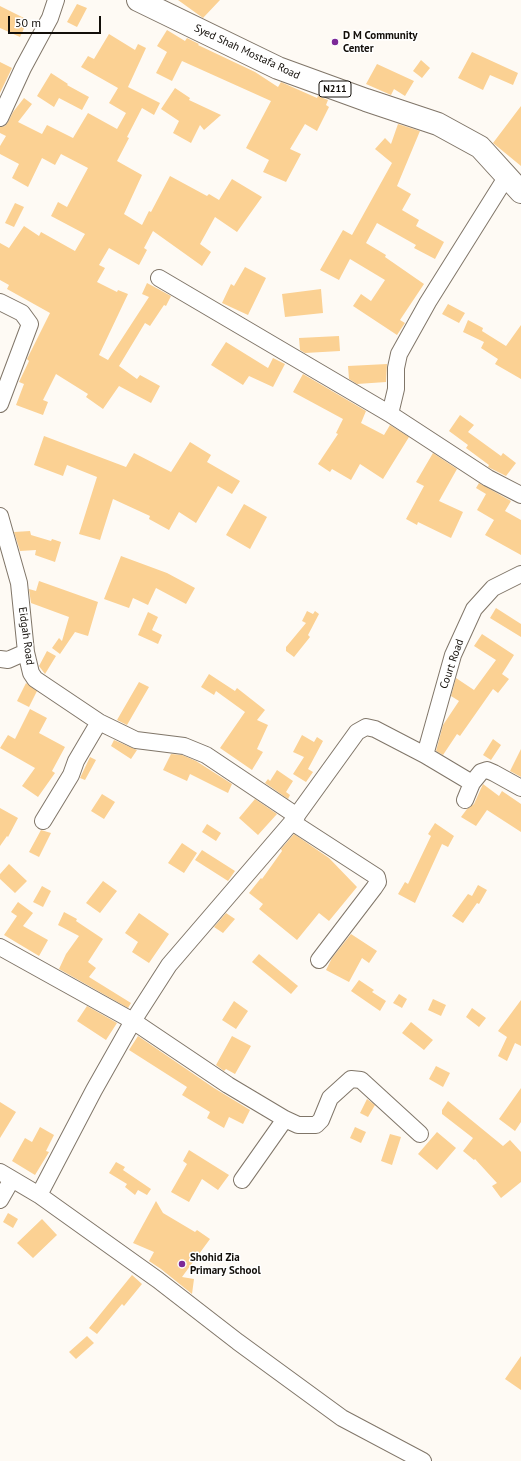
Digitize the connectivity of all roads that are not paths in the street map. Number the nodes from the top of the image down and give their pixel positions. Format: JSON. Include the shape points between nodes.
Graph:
{"nodes":[{"id":1,"x":56,"y":0,"type":"edge"},
{"id":2,"x":138,"y":0,"type":"edge"},
{"id":3,"x":0,"y":118,"type":"edge"},
{"id":4,"x":514,"y":184,"type":"edge"},
{"id":5,"x":159,"y":278,"type":"dead end"},
{"id":6,"x":0,"y":302,"type":"edge"},
{"id":7,"x":0,"y":404,"type":"edge"},
{"id":8,"x":390,"y":414,"type":"junction"},
{"id":9,"x":521,"y":495,"type":"edge"},
{"id":10,"x":0,"y":516,"type":"edge"},
{"id":11,"x":521,"y":574,"type":"edge"},
{"id":12,"x":26,"y":652,"type":"junction"},
{"id":13,"x":0,"y":659,"type":"edge"},
{"id":14,"x":99,"y":722,"type":"junction"},
{"id":15,"x":425,"y":755,"type":"junction"},
{"id":16,"x":472,"y":783,"type":"junction"},
{"id":17,"x":521,"y":788,"type":"edge"},
{"id":18,"x":465,"y":800,"type":"dead end"},
{"id":19,"x":295,"y":819,"type":"junction"},
{"id":20,"x":43,"y":821,"type":"dead end"},
{"id":21,"x":0,"y":947,"type":"edge"},
{"id":22,"x":318,"y":960,"type":"dead end"},
{"id":23,"x":133,"y":1021,"type":"junction"},
{"id":24,"x":285,"y":1119,"type":"junction"},
{"id":25,"x":420,"y":1134,"type":"dead end"},
{"id":26,"x":6,"y":1175,"type":"edge"},
{"id":27,"x":242,"y":1180,"type":"dead end"},
{"id":28,"x":39,"y":1195,"type":"junction"},
{"id":29,"x":0,"y":1200,"type":"edge"},
{"id":30,"x":423,"y":1461,"type":"edge"}],
"edges":[{"from":1,"to":3,"type":"street","via":[[50,18]]},
{"from":2,"to":4,"type":"highway","name":"Syed Shah Mostafa Road","number":"N211","via":[[278,68],[438,124],[480,147]]},
{"from":4,"to":8,"type":"street","via":[[428,302],[399,354],[396,389]]},
{"from":5,"to":8,"type":"street"},
{"from":6,"to":7,"type":"street","via":[[22,313],[30,324]]},
{"from":8,"to":9,"type":"street","via":[[488,478]]},
{"from":10,"to":12,"type":"street","name":"Eidgah Road","via":[[19,583]]},
{"from":11,"to":15,"type":"street","name":"Court Road","via":[[493,588],[474,609],[453,655]]},
{"from":12,"to":13,"type":"street","via":[[8,660]]},
{"from":12,"to":14,"type":"street","name":"Eidgah Road","via":[[35,679]]},
{"from":14,"to":19,"type":"street","name":"Eidgah Road","via":[[136,740],[184,746],[206,755]]},
{"from":14,"to":20,"type":"street"},
{"from":15,"to":16,"type":"street"},
{"from":15,"to":19,"type":"street","via":[[375,729],[366,727],[357,732]]},
{"from":16,"to":17,"type":"street","via":[[481,772],[487,770]]},
{"from":16,"to":18,"type":"street"},
{"from":19,"to":22,"type":"street","name":"Eidgah Road","via":[[377,877],[378,882]]},
{"from":19,"to":23,"type":"street","via":[[169,965]]},
{"from":21,"to":23,"type":"street"},
{"from":23,"to":24,"type":"street","via":[[228,1085]]},
{"from":23,"to":28,"type":"street"},
{"from":24,"to":25,"type":"street","via":[[298,1125],[316,1125],[321,1120],[330,1098],[351,1079],[360,1080]]},
{"from":24,"to":27,"type":"street"},
{"from":26,"to":28,"type":"street"},
{"from":26,"to":29,"type":"street"},
{"from":28,"to":30,"type":"street","via":[[342,1418]]}]}
